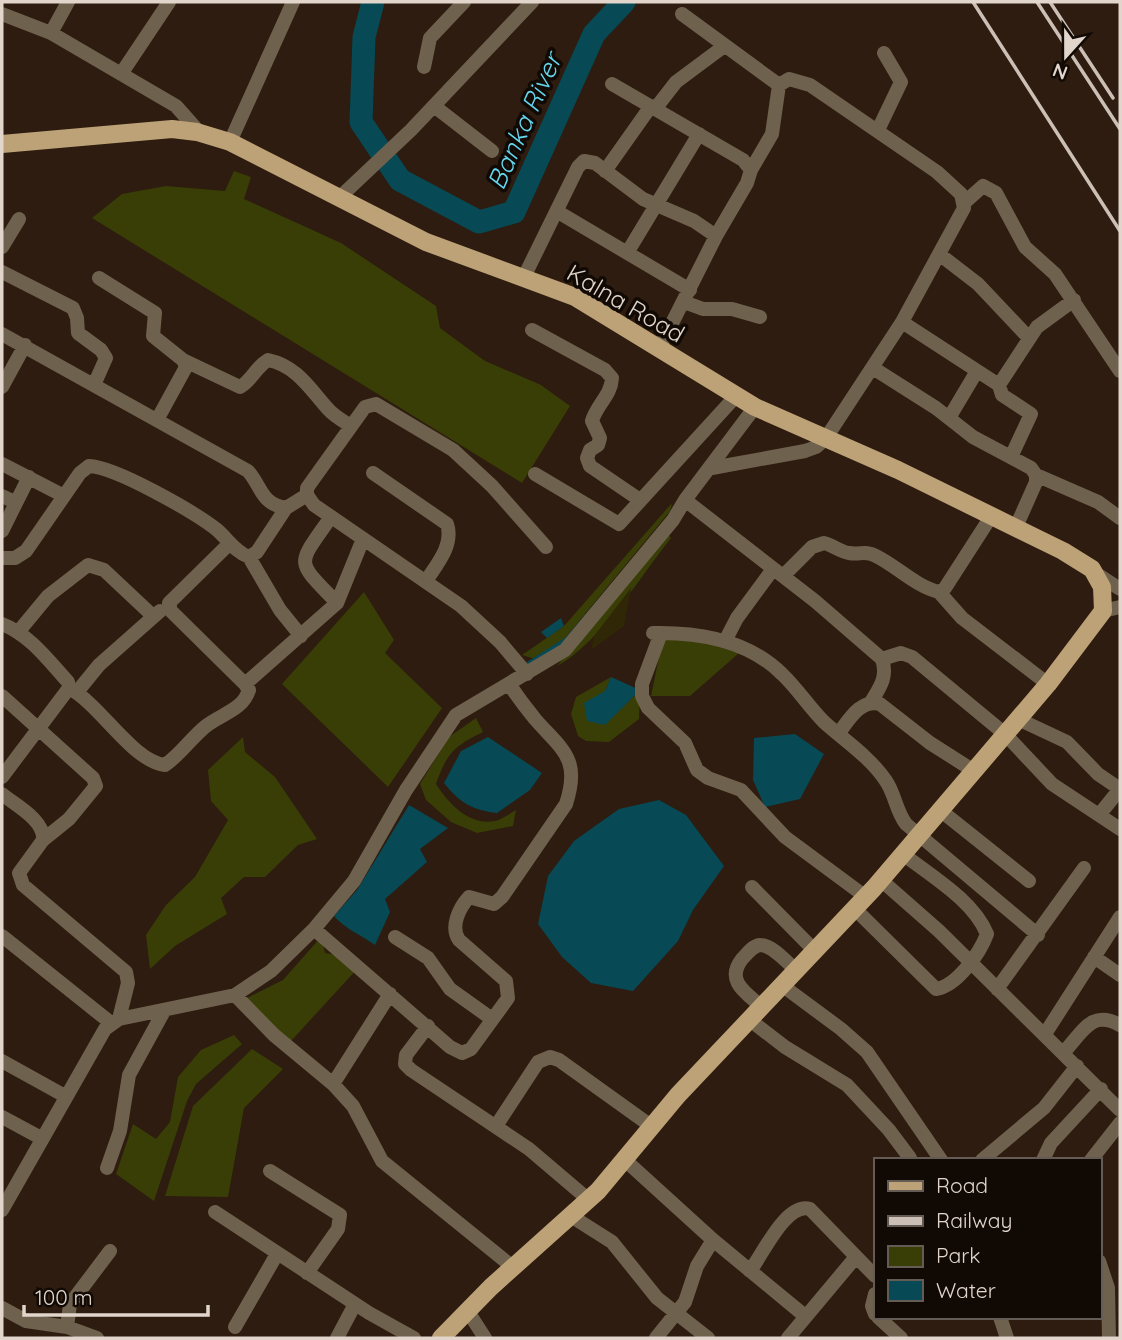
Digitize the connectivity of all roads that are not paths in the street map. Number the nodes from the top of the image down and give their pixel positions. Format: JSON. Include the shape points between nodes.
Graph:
{"nodes":[{"id":1,"x":68,"y":2,"type":"edge"},
{"id":2,"x":169,"y":2,"type":"edge"},
{"id":3,"x":293,"y":2,"type":"edge"},
{"id":4,"x":464,"y":2,"type":"edge"},
{"id":5,"x":532,"y":2,"type":"edge"},
{"id":6,"x":2,"y":14,"type":"edge"},
{"id":7,"x":682,"y":14,"type":"dead end"},
{"id":8,"x":51,"y":33,"type":"junction"},
{"id":9,"x":723,"y":47,"type":"junction"},
{"id":10,"x":884,"y":52,"type":"dead end"},
{"id":11,"x":424,"y":67,"type":"dead end"},
{"id":12,"x":121,"y":74,"type":"junction"},
{"id":13,"x":612,"y":84,"type":"dead end"},
{"id":14,"x":779,"y":86,"type":"junction"},
{"id":15,"x":434,"y":106,"type":"junction"},
{"id":16,"x":653,"y":108,"type":"junction"},
{"id":17,"x":878,"y":130,"type":"junction"},
{"id":18,"x":200,"y":132,"type":"junction"},
{"id":19,"x":699,"y":134,"type":"junction"},
{"id":20,"x":230,"y":142,"type":"junction"},
{"id":21,"x":2,"y":144,"type":"edge"},
{"id":22,"x":492,"y":152,"type":"dead end"},
{"id":23,"x":751,"y":170,"type":"junction"},
{"id":24,"x":605,"y":171,"type":"junction"},
{"id":25,"x":340,"y":197,"type":"junction"},
{"id":26,"x":964,"y":203,"type":"junction"},
{"id":27,"x":654,"y":206,"type":"junction"},
{"id":28,"x":558,"y":212,"type":"junction"},
{"id":29,"x":19,"y":219,"type":"dead end"},
{"id":30,"x":716,"y":236,"type":"junction"},
{"id":31,"x":2,"y":247,"type":"edge"},
{"id":32,"x":627,"y":253,"type":"junction"},
{"id":33,"x":939,"y":254,"type":"junction"},
{"id":34,"x":2,"y":272,"type":"edge"},
{"id":35,"x":524,"y":277,"type":"junction"},
{"id":36,"x":99,"y":278,"type":"dead end"},
{"id":37,"x":687,"y":296,"type":"junction"},
{"id":38,"x":1074,"y":300,"type":"junction"},
{"id":39,"x":760,"y":317,"type":"dead end"},
{"id":40,"x":901,"y":322,"type":"junction"},
{"id":41,"x":532,"y":330,"type":"dead end"},
{"id":42,"x":2,"y":334,"type":"edge"},
{"id":43,"x":1029,"y":338,"type":"junction"},
{"id":44,"x":25,"y":345,"type":"junction"},
{"id":45,"x":659,"y":349,"type":"junction"},
{"id":46,"x":183,"y":360,"type":"junction"},
{"id":47,"x":873,"y":368,"type":"junction"},
{"id":48,"x":977,"y":371,"type":"junction"},
{"id":49,"x":1120,"y":371,"type":"edge"},
{"id":50,"x":999,"y":384,"type":"junction"},
{"id":51,"x":94,"y":385,"type":"junction"},
{"id":52,"x":2,"y":387,"type":"edge"},
{"id":53,"x":736,"y":396,"type":"junction"},
{"id":54,"x":755,"y":407,"type":"junction"},
{"id":55,"x":949,"y":418,"type":"junction"},
{"id":56,"x":157,"y":420,"type":"junction"},
{"id":57,"x":351,"y":426,"type":"junction"},
{"id":58,"x":826,"y":438,"type":"junction"},
{"id":59,"x":1010,"y":457,"type":"junction"},
{"id":60,"x":2,"y":464,"type":"edge"},
{"id":61,"x":712,"y":468,"type":"junction"},
{"id":62,"x":373,"y":473,"type":"dead end"},
{"id":63,"x":536,"y":474,"type":"dead end"},
{"id":64,"x":1037,"y":475,"type":"junction"},
{"id":65,"x":29,"y":477,"type":"junction"},
{"id":66,"x":307,"y":495,"type":"junction"},
{"id":67,"x":64,"y":496,"type":"junction"},
{"id":68,"x":9,"y":499,"type":"edge"},
{"id":69,"x":640,"y":500,"type":"junction"},
{"id":70,"x":685,"y":500,"type":"junction"},
{"id":71,"x":286,"y":508,"type":"junction"},
{"id":72,"x":992,"y":515,"type":"junction"},
{"id":73,"x":331,"y":517,"type":"junction"},
{"id":74,"x":1120,"y":518,"type":"edge"},
{"id":75,"x":1016,"y":527,"type":"junction"},
{"id":76,"x":2,"y":531,"type":"edge"},
{"id":77,"x":363,"y":539,"type":"junction"},
{"id":78,"x":230,"y":543,"type":"junction"},
{"id":79,"x":546,"y":547,"type":"dead end"},
{"id":80,"x":249,"y":557,"type":"junction"},
{"id":81,"x":2,"y":558,"type":"edge"},
{"id":82,"x":778,"y":573,"type":"junction"},
{"id":83,"x":1097,"y":574,"type":"junction"},
{"id":84,"x":426,"y":581,"type":"junction"},
{"id":85,"x":1120,"y":589,"type":"edge"},
{"id":86,"x":939,"y":592,"type":"junction"},
{"id":87,"x":169,"y":603,"type":"junction"},
{"id":88,"x":337,"y":603,"type":"junction"},
{"id":89,"x":1111,"y":609,"type":"edge"},
{"id":90,"x":153,"y":616,"type":"junction"},
{"id":91,"x":2,"y":624,"type":"edge"},
{"id":92,"x":19,"y":631,"type":"junction"},
{"id":93,"x":302,"y":635,"type":"junction"},
{"id":94,"x":726,"y":641,"type":"junction"},
{"id":95,"x":882,"y":659,"type":"junction"},
{"id":96,"x":527,"y":674,"type":"junction"},
{"id":97,"x":246,"y":684,"type":"junction"},
{"id":98,"x":509,"y":684,"type":"junction"},
{"id":99,"x":1048,"y":684,"type":"junction"},
{"id":100,"x":73,"y":690,"type":"junction"},
{"id":101,"x":2,"y":696,"type":"edge"},
{"id":102,"x":872,"y":702,"type":"junction"},
{"id":103,"x":1018,"y":719,"type":"junction"},
{"id":104,"x":38,"y":730,"type":"junction"},
{"id":105,"x":838,"y":734,"type":"junction"},
{"id":106,"x":1005,"y":734,"type":"junction"},
{"id":107,"x":974,"y":771,"type":"junction"},
{"id":108,"x":2,"y":777,"type":"edge"},
{"id":109,"x":1120,"y":789,"type":"edge"},
{"id":110,"x":2,"y":794,"type":"edge"},
{"id":111,"x":940,"y":810,"type":"junction"},
{"id":112,"x":1099,"y":816,"type":"junction"},
{"id":113,"x":1120,"y":829,"type":"edge"},
{"id":114,"x":920,"y":834,"type":"junction"},
{"id":115,"x":43,"y":840,"type":"junction"},
{"id":116,"x":903,"y":854,"type":"junction"},
{"id":117,"x":1084,"y":868,"type":"dead end"},
{"id":118,"x":881,"y":880,"type":"junction"},
{"id":119,"x":1029,"y":881,"type":"dead end"},
{"id":120,"x":752,"y":887,"type":"dead end"},
{"id":121,"x":860,"y":903,"type":"junction"},
{"id":122,"x":1120,"y":917,"type":"edge"},
{"id":123,"x":314,"y":929,"type":"junction"},
{"id":124,"x":1038,"y":935,"type":"junction"},
{"id":125,"x":2,"y":936,"type":"edge"},
{"id":126,"x":395,"y":937,"type":"dead end"},
{"id":127,"x":815,"y":951,"type":"junction"},
{"id":128,"x":1094,"y":957,"type":"junction"},
{"id":129,"x":970,"y":962,"type":"junction"},
{"id":130,"x":797,"y":971,"type":"junction"},
{"id":131,"x":1120,"y":975,"type":"edge"},
{"id":132,"x":783,"y":986,"type":"junction"},
{"id":133,"x":997,"y":989,"type":"junction"},
{"id":134,"x":390,"y":994,"type":"junction"},
{"id":135,"x":235,"y":995,"type":"junction"},
{"id":136,"x":164,"y":1011,"type":"junction"},
{"id":137,"x":756,"y":1014,"type":"junction"},
{"id":138,"x":492,"y":1019,"type":"junction"},
{"id":139,"x":115,"y":1021,"type":"junction"},
{"id":140,"x":1120,"y":1025,"type":"edge"},
{"id":141,"x":428,"y":1027,"type":"junction"},
{"id":142,"x":1045,"y":1034,"type":"junction"},
{"id":143,"x":1063,"y":1052,"type":"junction"},
{"id":144,"x":2,"y":1061,"type":"edge"},
{"id":145,"x":1077,"y":1066,"type":"junction"},
{"id":146,"x":333,"y":1084,"type":"junction"},
{"id":147,"x":1101,"y":1090,"type":"junction"},
{"id":148,"x":65,"y":1096,"type":"junction"},
{"id":149,"x":1120,"y":1110,"type":"edge"},
{"id":150,"x":2,"y":1117,"type":"edge"},
{"id":151,"x":1120,"y":1123,"type":"edge"},
{"id":152,"x":496,"y":1126,"type":"junction"},
{"id":153,"x":651,"y":1126,"type":"junction"},
{"id":154,"x":41,"y":1138,"type":"junction"},
{"id":155,"x":910,"y":1158,"type":"edge"},
{"id":156,"x":940,"y":1158,"type":"edge"},
{"id":157,"x":984,"y":1158,"type":"edge"},
{"id":158,"x":1044,"y":1158,"type":"edge"},
{"id":159,"x":1093,"y":1158,"type":"edge"},
{"id":160,"x":625,"y":1160,"type":"junction"},
{"id":161,"x":107,"y":1168,"type":"dead end"},
{"id":162,"x":270,"y":1171,"type":"dead end"},
{"id":163,"x":589,"y":1200,"type":"junction"},
{"id":164,"x":2,"y":1210,"type":"edge"},
{"id":165,"x":215,"y":1212,"type":"dead end"},
{"id":166,"x":571,"y":1216,"type":"junction"},
{"id":167,"x":713,"y":1240,"type":"junction"},
{"id":168,"x":110,"y":1251,"type":"dead end"},
{"id":169,"x":277,"y":1254,"type":"junction"},
{"id":170,"x":855,"y":1258,"type":"junction"},
{"id":171,"x":1101,"y":1267,"type":"edge"},
{"id":172,"x":514,"y":1268,"type":"junction"},
{"id":173,"x":750,"y":1271,"type":"junction"},
{"id":174,"x":307,"y":1273,"type":"junction"},
{"id":175,"x":874,"y":1275,"type":"edge"},
{"id":176,"x":355,"y":1304,"type":"junction"},
{"id":177,"x":2,"y":1308,"type":"edge"},
{"id":178,"x":467,"y":1310,"type":"junction"},
{"id":179,"x":676,"y":1315,"type":"junction"},
{"id":180,"x":805,"y":1315,"type":"junction"},
{"id":181,"x":879,"y":1319,"type":"edge"},
{"id":182,"x":1001,"y":1319,"type":"edge"},
{"id":183,"x":235,"y":1327,"type":"dead end"},
{"id":184,"x":57,"y":1331,"type":"edge"},
{"id":185,"x":97,"y":1338,"type":"edge"},
{"id":186,"x":337,"y":1338,"type":"edge"},
{"id":187,"x":414,"y":1338,"type":"edge"},
{"id":188,"x":442,"y":1338,"type":"edge"},
{"id":189,"x":485,"y":1338,"type":"edge"},
{"id":190,"x":656,"y":1338,"type":"edge"},
{"id":191,"x":708,"y":1338,"type":"edge"},
{"id":192,"x":788,"y":1338,"type":"edge"},
{"id":193,"x":901,"y":1338,"type":"edge"},
{"id":194,"x":1007,"y":1338,"type":"edge"},
{"id":195,"x":1109,"y":1338,"type":"edge"}],
"edges":[{"from":1,"to":8,"type":"street"},
{"from":2,"to":12,"type":"street"},
{"from":3,"to":20,"type":"street"},
{"from":4,"to":11,"type":"street","via":[[430,38]]},
{"from":5,"to":15,"type":"street"},
{"from":6,"to":8,"type":"street"},
{"from":7,"to":9,"type":"street"},
{"from":8,"to":12,"type":"street"},
{"from":9,"to":14,"type":"street"},
{"from":9,"to":16,"type":"street","via":[[676,82]]},
{"from":10,"to":17,"type":"street","via":[[901,82]]},
{"from":12,"to":18,"type":"street","via":[[176,106]]},
{"from":13,"to":16,"type":"street"},
{"from":14,"to":17,"type":"street","via":[[798,79]]},
{"from":14,"to":23,"type":"street","via":[[772,134]]},
{"from":15,"to":22,"type":"street"},
{"from":15,"to":25,"type":"street"},
{"from":16,"to":19,"type":"street"},
{"from":16,"to":24,"type":"street"},
{"from":17,"to":26,"type":"street","via":[[937,172],[961,194]]},
{"from":18,"to":20,"type":"main road","name":"Kalna Road"},
{"from":18,"to":21,"type":"main road","name":"Kalna Road","via":[[140,130]]},
{"from":19,"to":23,"type":"street","via":[[743,160]]},
{"from":19,"to":27,"type":"street"},
{"from":20,"to":25,"type":"main road","name":"Kalna Road"},
{"from":23,"to":30,"type":"street"},
{"from":24,"to":27,"type":"street"},
{"from":24,"to":28,"type":"street","via":[[584,161]]},
{"from":25,"to":35,"type":"main road","name":"Kalna Road","via":[[426,242]]},
{"from":26,"to":33,"type":"street"},
{"from":26,"to":38,"type":"street","via":[[977,189],[990,188],[1025,247],[1055,274]]},
{"from":27,"to":30,"type":"street","via":[[694,221]]},
{"from":27,"to":32,"type":"street"},
{"from":28,"to":32,"type":"street"},
{"from":28,"to":35,"type":"street"},
{"from":29,"to":31,"type":"street"},
{"from":30,"to":37,"type":"street"},
{"from":32,"to":37,"type":"street"},
{"from":33,"to":40,"type":"street"},
{"from":33,"to":43,"type":"street","via":[[978,284]]},
{"from":34,"to":51,"type":"street","via":[[73,308],[78,333],[106,358]]},
{"from":35,"to":45,"type":"main road","name":"Kalna Road","via":[[575,297]]},
{"from":36,"to":46,"type":"street","via":[[155,313],[153,337]]},
{"from":37,"to":39,"type":"street","via":[[703,310],[732,309]]},
{"from":37,"to":45,"type":"street"},
{"from":38,"to":43,"type":"street","via":[[1042,322]]},
{"from":38,"to":49,"type":"street"},
{"from":40,"to":47,"type":"street"},
{"from":40,"to":48,"type":"street"},
{"from":41,"to":69,"type":"street","via":[[612,378],[611,390],[594,412],[592,421],[600,438],[587,458],[590,466]]},
{"from":42,"to":44,"type":"street"},
{"from":43,"to":50,"type":"street"},
{"from":44,"to":51,"type":"street"},
{"from":44,"to":52,"type":"street"},
{"from":45,"to":53,"type":"main road","name":"Kalna Road"},
{"from":46,"to":56,"type":"street","via":[[183,375]]},
{"from":46,"to":57,"type":"street","via":[[240,387],[259,365],[277,362],[313,387],[328,410]]},
{"from":47,"to":55,"type":"street"},
{"from":47,"to":58,"type":"street"},
{"from":48,"to":50,"type":"street"},
{"from":48,"to":55,"type":"street"},
{"from":50,"to":59,"type":"street","via":[[1002,395],[1031,414]]},
{"from":51,"to":56,"type":"street"},
{"from":53,"to":54,"type":"main road","name":"Kalna Road"},
{"from":53,"to":69,"type":"street"},
{"from":54,"to":58,"type":"main road","name":"Kalna Road"},
{"from":54,"to":61,"type":"street"},
{"from":55,"to":59,"type":"street"},
{"from":56,"to":71,"type":"street","via":[[248,471],[264,499]]},
{"from":57,"to":66,"type":"street","via":[[310,481]]},
{"from":57,"to":79,"type":"street","via":[[365,407],[376,404],[453,450]]},
{"from":58,"to":61,"type":"street","via":[[805,451]]},
{"from":58,"to":72,"type":"main road","name":"Kalna Road"},
{"from":59,"to":64,"type":"street"},
{"from":60,"to":65,"type":"street"},
{"from":61,"to":70,"type":"street"},
{"from":62,"to":84,"type":"street","via":[[447,524],[449,543]]},
{"from":63,"to":69,"type":"street","via":[[615,523],[623,521]]},
{"from":64,"to":74,"type":"street","via":[[1098,502]]},
{"from":64,"to":75,"type":"street"},
{"from":65,"to":67,"type":"street"},
{"from":65,"to":68,"type":"street"},
{"from":66,"to":71,"type":"street"},
{"from":66,"to":73,"type":"street"},
{"from":67,"to":78,"type":"street","via":[[85,468],[95,466],[169,501],[209,524]]},
{"from":67,"to":81,"type":"street","via":[[26,551],[15,558]]},
{"from":68,"to":76,"type":"street"},
{"from":70,"to":82,"type":"street"},
{"from":70,"to":96,"type":"street","via":[[565,650]]},
{"from":71,"to":80,"type":"street"},
{"from":72,"to":75,"type":"main road","name":"Kalna Road"},
{"from":72,"to":86,"type":"street"},
{"from":73,"to":77,"type":"street"},
{"from":73,"to":88,"type":"street","via":[[307,552],[304,567]]},
{"from":75,"to":83,"type":"main road","name":"Kalna Road"},
{"from":77,"to":84,"type":"street"},
{"from":77,"to":88,"type":"street"},
{"from":78,"to":80,"type":"street"},
{"from":78,"to":87,"type":"street"},
{"from":80,"to":93,"type":"street","via":[[280,610]]},
{"from":82,"to":86,"type":"street","via":[[824,543],[844,552],[875,555]]},
{"from":82,"to":94,"type":"street","via":[[743,608]]},
{"from":82,"to":95,"type":"street"},
{"from":83,"to":85,"type":"street","name":"Kalna Road"},
{"from":83,"to":89,"type":"main road"},
{"from":84,"to":96,"type":"street","via":[[461,606]]},
{"from":86,"to":99,"type":"street","via":[[962,618]]},
{"from":87,"to":90,"type":"street"},
{"from":87,"to":97,"type":"street","via":[[171,611]]},
{"from":88,"to":93,"type":"street"},
{"from":89,"to":99,"type":"main road"},
{"from":90,"to":92,"type":"street","via":[[98,565],[88,565],[56,589]]},
{"from":90,"to":100,"type":"street"},
{"from":91,"to":92,"type":"street"},
{"from":92,"to":100,"type":"street"},
{"from":93,"to":97,"type":"street"},
{"from":94,"to":105,"type":"street","via":[[782,673]]},
{"from":94,"to":121,"type":"street","via":[[684,632],[657,633],[642,684],[648,708],[685,743],[697,770],[741,790],[785,837]]},
{"from":95,"to":102,"type":"street","via":[[884,680]]},
{"from":95,"to":106,"type":"street","via":[[901,653],[912,657]]},
{"from":96,"to":98,"type":"street"},
{"from":97,"to":100,"type":"street","via":[[247,698],[208,724],[166,765],[156,764],[134,747]]},
{"from":98,"to":123,"type":"street","via":[[456,715],[354,881]]},
{"from":98,"to":138,"type":"street","via":[[571,759],[570,790],[566,804],[502,897],[494,904],[469,897],[454,925],[459,940],[506,981],[508,998]]},
{"from":99,"to":103,"type":"main road"},
{"from":100,"to":104,"type":"street"},
{"from":101,"to":104,"type":"street"},
{"from":102,"to":105,"type":"street","via":[[863,705]]},
{"from":102,"to":107,"type":"street"},
{"from":103,"to":106,"type":"main road"},
{"from":103,"to":109,"type":"street","via":[[1067,742]]},
{"from":104,"to":108,"type":"street"},
{"from":104,"to":115,"type":"street","via":[[93,778],[96,786],[69,820]]},
{"from":105,"to":114,"type":"street","via":[[874,765],[887,783],[898,814]]},
{"from":106,"to":107,"type":"main road"},
{"from":106,"to":112,"type":"street","via":[[1052,784]]},
{"from":107,"to":111,"type":"main road"},
{"from":109,"to":112,"type":"street"},
{"from":110,"to":115,"type":"street","via":[[40,825]]},
{"from":111,"to":114,"type":"main road"},
{"from":111,"to":119,"type":"street"},
{"from":112,"to":113,"type":"street"},
{"from":114,"to":116,"type":"main road"},
{"from":114,"to":124,"type":"street"},
{"from":115,"to":139,"type":"street","via":[[19,878],[125,972],[128,983]]},
{"from":116,"to":118,"type":"main road"},
{"from":116,"to":129,"type":"street","via":[[961,899],[983,925],[984,943]]},
{"from":117,"to":124,"type":"street"},
{"from":118,"to":121,"type":"main road"},
{"from":118,"to":129,"type":"street"},
{"from":120,"to":127,"type":"street"},
{"from":121,"to":127,"type":"main road"},
{"from":121,"to":129,"type":"street","via":[[936,989],[945,988]]},
{"from":122,"to":128,"type":"street"},
{"from":123,"to":134,"type":"street"},
{"from":123,"to":135,"type":"street","via":[[271,971]]},
{"from":124,"to":133,"type":"street"},
{"from":125,"to":139,"type":"street"},
{"from":126,"to":138,"type":"street","via":[[428,958],[450,989]]},
{"from":127,"to":130,"type":"main road"},
{"from":128,"to":131,"type":"street"},
{"from":128,"to":142,"type":"street"},
{"from":129,"to":133,"type":"street"},
{"from":130,"to":132,"type":"main road"},
{"from":130,"to":137,"type":"street","via":[[771,949],[751,948],[734,976]]},
{"from":132,"to":137,"type":"main road"},
{"from":132,"to":156,"type":"street","via":[[862,1046]]},
{"from":133,"to":142,"type":"street"},
{"from":134,"to":141,"type":"street"},
{"from":134,"to":146,"type":"street"},
{"from":135,"to":136,"type":"street"},
{"from":135,"to":146,"type":"street"},
{"from":136,"to":139,"type":"street"},
{"from":136,"to":161,"type":"street","via":[[130,1075],[120,1131]]},
{"from":137,"to":153,"type":"main road"},
{"from":137,"to":155,"type":"street","via":[[785,1047],[848,1085]]},
{"from":138,"to":141,"type":"street","via":[[471,1049],[462,1053]]},
{"from":139,"to":148,"type":"street","via":[[93,1047]]},
{"from":140,"to":143,"type":"street","via":[[1096,1018]]},
{"from":141,"to":152,"type":"street","via":[[406,1055],[405,1064]]},
{"from":142,"to":143,"type":"street"},
{"from":143,"to":145,"type":"street"},
{"from":144,"to":148,"type":"street"},
{"from":145,"to":147,"type":"street"},
{"from":145,"to":157,"type":"street","via":[[1044,1108]]},
{"from":146,"to":172,"type":"street","via":[[365,1125],[382,1161]]},
{"from":147,"to":149,"type":"street"},
{"from":147,"to":158,"type":"street","via":[[1051,1143]]},
{"from":148,"to":154,"type":"street"},
{"from":150,"to":154,"type":"street"},
{"from":151,"to":159,"type":"street"},
{"from":152,"to":153,"type":"street","via":[[538,1062],[550,1057]]},
{"from":152,"to":163,"type":"street"},
{"from":153,"to":160,"type":"main road"},
{"from":154,"to":164,"type":"street"},
{"from":160,"to":163,"type":"main road"},
{"from":160,"to":167,"type":"street"},
{"from":162,"to":174,"type":"street","via":[[340,1215],[338,1229]]},
{"from":163,"to":166,"type":"main road"},
{"from":165,"to":169,"type":"street"},
{"from":166,"to":172,"type":"main road"},
{"from":166,"to":179,"type":"street","via":[[612,1242]]},
{"from":167,"to":173,"type":"street"},
{"from":167,"to":179,"type":"street"},
{"from":168,"to":184,"type":"street","via":[[70,1304]]},
{"from":169,"to":174,"type":"street"},
{"from":169,"to":183,"type":"street"},
{"from":170,"to":173,"type":"street","via":[[810,1209],[802,1207],[773,1235]]},
{"from":170,"to":175,"type":"street"},
{"from":170,"to":180,"type":"street"},
{"from":171,"to":195,"type":"street","via":[[1108,1288]]},
{"from":172,"to":178,"type":"main road"},
{"from":173,"to":180,"type":"street"},
{"from":174,"to":176,"type":"street"},
{"from":176,"to":186,"type":"street"},
{"from":176,"to":187,"type":"street"},
{"from":177,"to":184,"type":"street"},
{"from":178,"to":188,"type":"main road"},
{"from":178,"to":189,"type":"street"},
{"from":179,"to":190,"type":"street"},
{"from":179,"to":191,"type":"street"},
{"from":180,"to":192,"type":"street"},
{"from":181,"to":193,"type":"street"},
{"from":182,"to":194,"type":"street"},
{"from":184,"to":185,"type":"street"}]}
